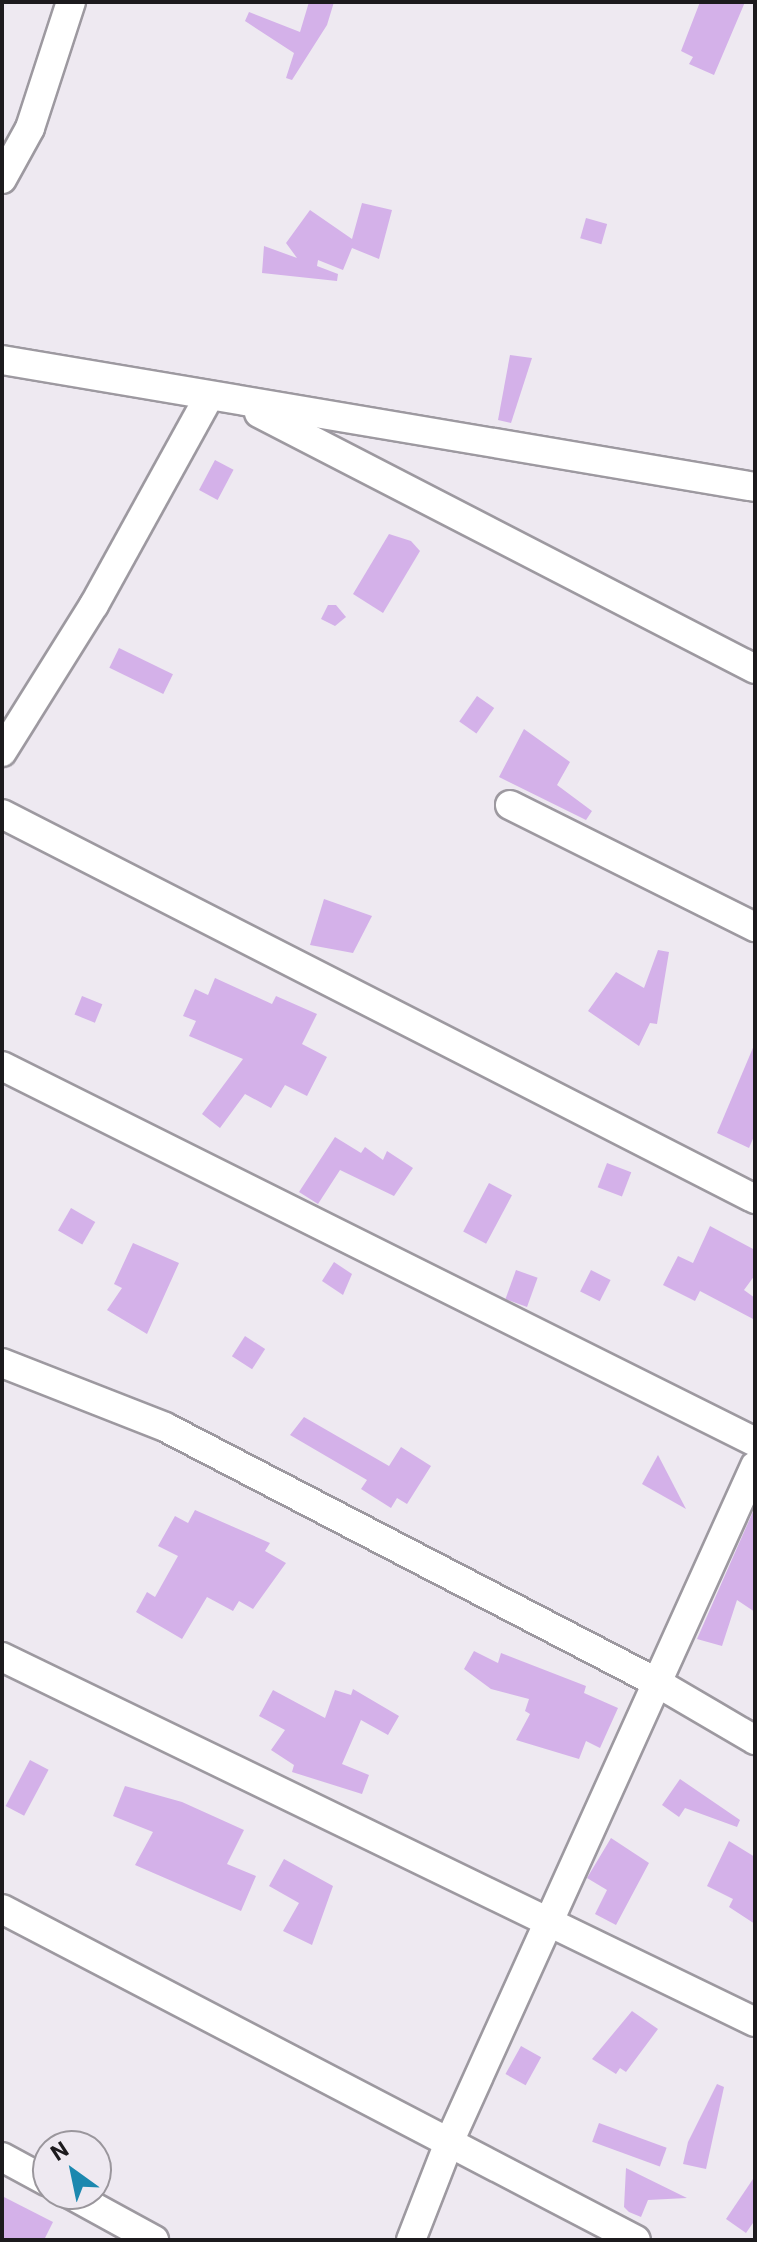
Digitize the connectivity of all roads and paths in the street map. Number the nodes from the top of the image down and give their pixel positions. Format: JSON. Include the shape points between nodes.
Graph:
{"nodes":[{"id":1,"x":71,"y":2,"type":"edge"},
{"id":2,"x":2,"y":179,"type":"edge"},
{"id":3,"x":2,"y":360,"type":"edge"},
{"id":4,"x":209,"y":397,"type":"junction"},
{"id":5,"x":237,"y":401,"type":"junction"},
{"id":6,"x":755,"y":487,"type":"edge"},
{"id":7,"x":755,"y":669,"type":"edge"},
{"id":8,"x":2,"y":752,"type":"edge"},
{"id":9,"x":510,"y":805,"type":"dead end"},
{"id":10,"x":2,"y":814,"type":"edge"},
{"id":11,"x":755,"y":927,"type":"edge"},
{"id":12,"x":2,"y":1066,"type":"edge"},
{"id":13,"x":755,"y":1199,"type":"edge"},
{"id":14,"x":2,"y":1363,"type":"edge"},
{"id":15,"x":755,"y":1442,"type":"edge"},
{"id":16,"x":755,"y":1466,"type":"edge"},
{"id":17,"x":2,"y":1657,"type":"edge"},
{"id":18,"x":656,"y":1682,"type":"junction"},
{"id":19,"x":755,"y":1740,"type":"edge"},
{"id":20,"x":2,"y":1909,"type":"edge"},
{"id":21,"x":548,"y":1921,"type":"junction"},
{"id":22,"x":755,"y":2022,"type":"edge"},
{"id":23,"x":450,"y":2140,"type":"junction"},
{"id":24,"x":2,"y":2157,"type":"edge"},
{"id":25,"x":32,"y":2173,"type":"edge"},
{"id":26,"x":99,"y":2210,"type":"edge"},
{"id":27,"x":154,"y":2240,"type":"edge"},
{"id":28,"x":411,"y":2240,"type":"edge"},
{"id":29,"x":636,"y":2240,"type":"edge"}],
"edges":[{"from":1,"to":2,"type":"street","via":[[30,128]]},
{"from":3,"to":4,"type":"street"},
{"from":4,"to":5,"type":"street"},
{"from":4,"to":8,"type":"street","via":[[94,605]]},
{"from":5,"to":6,"type":"street"},
{"from":5,"to":7,"type":"street"},
{"from":9,"to":11,"type":"street"},
{"from":10,"to":13,"type":"street"},
{"from":12,"to":15,"type":"street"},
{"from":14,"to":18,"type":"street","via":[[165,1427]]},
{"from":16,"to":18,"type":"street"},
{"from":17,"to":21,"type":"street"},
{"from":18,"to":19,"type":"street"},
{"from":18,"to":21,"type":"street"},
{"from":20,"to":23,"type":"street"},
{"from":21,"to":22,"type":"street"},
{"from":21,"to":23,"type":"street"},
{"from":23,"to":28,"type":"street"},
{"from":23,"to":29,"type":"street"},
{"from":24,"to":25,"type":"street"},
{"from":26,"to":27,"type":"street"}]}
